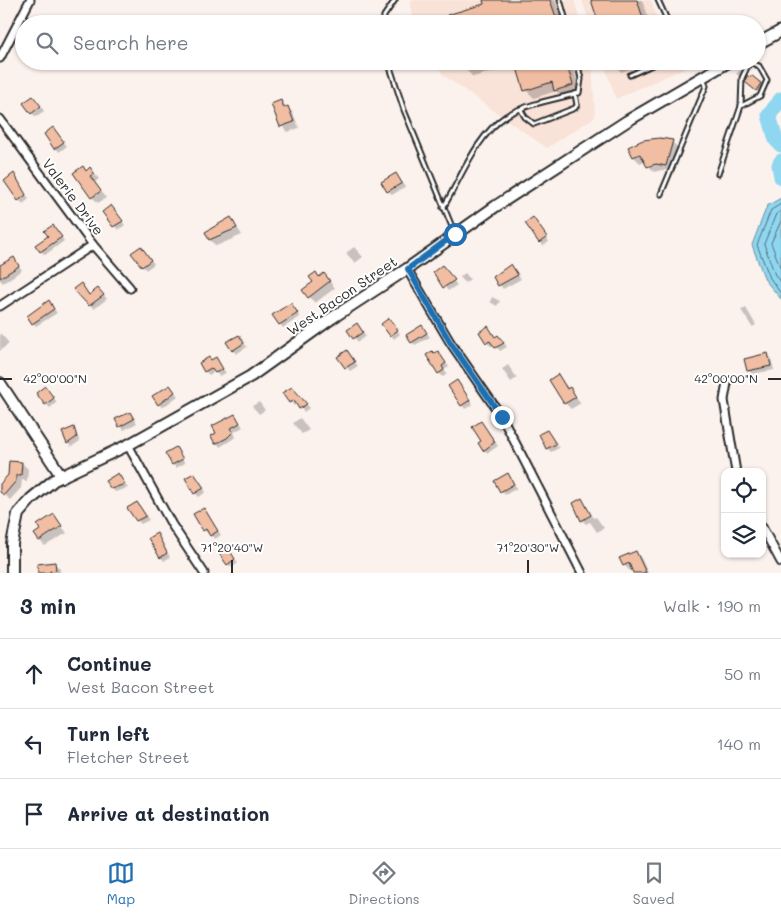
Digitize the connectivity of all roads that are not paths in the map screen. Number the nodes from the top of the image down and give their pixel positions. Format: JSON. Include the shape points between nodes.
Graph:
{"nodes":[{"id":1,"x":30,"y":0,"type":"edge"},
{"id":2,"x":395,"y":0,"type":"edge"},
{"id":3,"x":560,"y":0,"type":"edge"},
{"id":4,"x":658,"y":0,"type":"edge"},
{"id":5,"x":22,"y":15,"type":"edge"},
{"id":6,"x":385,"y":15,"type":"edge"},
{"id":7,"x":564,"y":15,"type":"edge"},
{"id":8,"x":665,"y":15,"type":"edge"},
{"id":9,"x":15,"y":29,"type":"edge"},
{"id":10,"x":781,"y":31,"type":"edge"},
{"id":11,"x":766,"y":39,"type":"edge"},
{"id":12,"x":0,"y":58,"type":"edge"},
{"id":13,"x":391,"y":70,"type":"edge"},
{"id":14,"x":579,"y":70,"type":"edge"},
{"id":15,"x":640,"y":70,"type":"edge"},
{"id":16,"x":716,"y":70,"type":"edge"},
{"id":17,"x":746,"y":70,"type":"edge"},
{"id":18,"x":761,"y":70,"type":"edge"},
{"id":19,"x":630,"y":75,"type":"dead end"},
{"id":20,"x":704,"y":78,"type":"junction"},
{"id":21,"x":574,"y":94,"type":"junction"},
{"id":22,"x":741,"y":106,"type":"junction"},
{"id":23,"x":521,"y":110,"type":"junction"},
{"id":24,"x":0,"y":119,"type":"edge"},
{"id":25,"x":718,"y":174,"type":"dead end"},
{"id":26,"x":662,"y":194,"type":"dead end"},
{"id":27,"x":444,"y":208,"type":"junction"},
{"id":28,"x":455,"y":234,"type":"junction"},
{"id":29,"x":94,"y":245,"type":"junction"},
{"id":30,"x":408,"y":269,"type":"junction"},
{"id":31,"x":130,"y":288,"type":"dead end"},
{"id":32,"x":0,"y":306,"type":"edge"},
{"id":33,"x":0,"y":383,"type":"edge"},
{"id":34,"x":727,"y":384,"type":"dead end"},
{"id":35,"x":128,"y":444,"type":"junction"},
{"id":36,"x":735,"y":468,"type":"edge"},
{"id":37,"x":62,"y":477,"type":"junction"},
{"id":38,"x":766,"y":534,"type":"edge"},
{"id":39,"x":781,"y":562,"type":"edge"},
{"id":40,"x":12,"y":573,"type":"edge"},
{"id":41,"x":204,"y":573,"type":"edge"},
{"id":42,"x":582,"y":573,"type":"edge"}],
"edges":[{"from":1,"to":5,"type":"street"},
{"from":2,"to":6,"type":"lane"},
{"from":3,"to":7,"type":"lane"},
{"from":4,"to":8,"type":"lane"},
{"from":9,"to":12,"type":"street"},
{"from":10,"to":11,"type":"street"},
{"from":13,"to":27,"type":"lane"},
{"from":14,"to":21,"type":"lane","via":[[579,93]]},
{"from":15,"to":19,"type":"lane"},
{"from":16,"to":20,"type":"street","name":"West Bacon Street"},
{"from":17,"to":22,"type":"lane","via":[[742,78]]},
{"from":18,"to":22,"type":"lane","via":[[767,80],[760,96]]},
{"from":20,"to":26,"type":"lane","via":[[706,86]]},
{"from":20,"to":28,"type":"street","name":"West Bacon Street","via":[[627,121]]},
{"from":21,"to":23,"type":"lane"},
{"from":21,"to":23,"type":"lane","via":[[575,108],[534,124]]},
{"from":22,"to":25,"type":"lane"},
{"from":23,"to":27,"type":"lane","via":[[506,116],[486,136]]},
{"from":24,"to":29,"type":"street","name":"Valerie Drive"},
{"from":27,"to":28,"type":"lane"},
{"from":28,"to":30,"type":"street","name":"West Bacon Street"},
{"from":29,"to":31,"type":"street","name":"Valerie Drive"},
{"from":29,"to":32,"type":"street"},
{"from":30,"to":35,"type":"street","name":"West Bacon Street","via":[[251,376]]},
{"from":30,"to":42,"type":"street","via":[[450,342],[502,417]]},
{"from":33,"to":37,"type":"street"},
{"from":34,"to":36,"type":"street","via":[[724,400]]},
{"from":35,"to":37,"type":"street","name":"West Bacon Street"},
{"from":35,"to":41,"type":"street","via":[[172,525]]},
{"from":37,"to":40,"type":"street","name":"West Bacon Street","via":[[31,499],[18,514],[12,544]]},
{"from":38,"to":39,"type":"street"}]}
